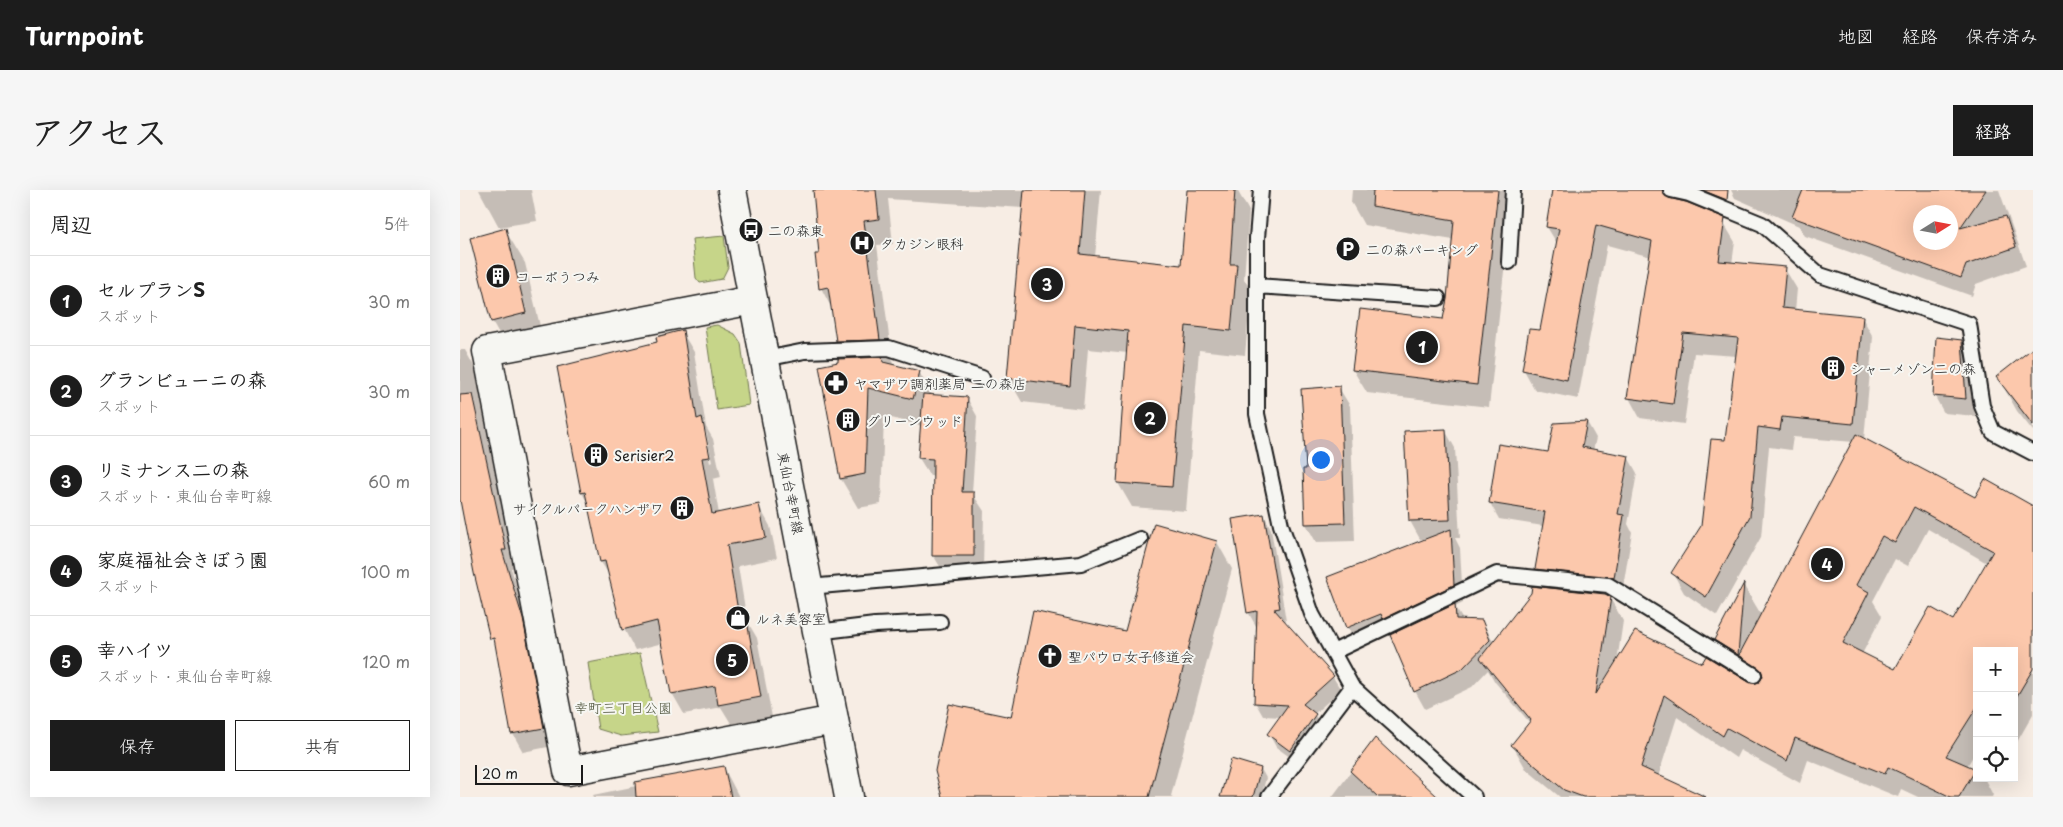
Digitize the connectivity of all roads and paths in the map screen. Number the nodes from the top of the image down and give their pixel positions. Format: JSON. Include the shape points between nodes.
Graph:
{"nodes":[{"id":1,"x":732,"y":190,"type":"edge"},
{"id":2,"x":1261,"y":190,"type":"edge"},
{"id":3,"x":1514,"y":190,"type":"edge"},
{"id":4,"x":1671,"y":190,"type":"edge"},
{"id":5,"x":1509,"y":262,"type":"dead end"},
{"id":6,"x":1257,"y":286,"type":"junction"},
{"id":7,"x":1438,"y":298,"type":"dead end"},
{"id":8,"x":754,"y":300,"type":"junction"},
{"id":9,"x":765,"y":359,"type":"junction"},
{"id":10,"x":982,"y":378,"type":"dead end"},
{"id":11,"x":2033,"y":453,"type":"edge"},
{"id":12,"x":1140,"y":539,"type":"dead end"},
{"id":13,"x":809,"y":587,"type":"junction"},
{"id":14,"x":940,"y":622,"type":"dead end"},
{"id":15,"x":817,"y":632,"type":"junction"},
{"id":16,"x":1333,"y":652,"type":"junction"},
{"id":17,"x":1754,"y":675,"type":"dead end"},
{"id":18,"x":1352,"y":687,"type":"junction"},
{"id":19,"x":834,"y":720,"type":"junction"},
{"id":20,"x":849,"y":797,"type":"edge"},
{"id":21,"x":1269,"y":797,"type":"edge"},
{"id":22,"x":1474,"y":797,"type":"edge"}],
"edges":[{"from":1,"to":8,"type":"street","name":"東仙台幸町線"},
{"from":2,"to":6,"type":"lane"},
{"from":3,"to":5,"type":"lane"},
{"from":4,"to":11,"type":"lane","via":[[1689,194],[1762,224],[1820,275],[1969,324],[1982,406],[1993,432]]},
{"from":6,"to":7,"type":"lane"},
{"from":6,"to":16,"type":"lane","via":[[1257,414],[1281,525],[1312,614]]},
{"from":8,"to":9,"type":"street","name":"東仙台幸町線"},
{"from":8,"to":19,"type":"street","via":[[487,351],[490,371],[568,771]]},
{"from":9,"to":10,"type":"lane","via":[[805,351],[889,348]]},
{"from":9,"to":13,"type":"street","name":"東仙台幸町線"},
{"from":12,"to":13,"type":"lane","via":[[1081,563]]},
{"from":13,"to":15,"type":"street","name":"東仙台幸町線"},
{"from":14,"to":15,"type":"lane"},
{"from":15,"to":19,"type":"street","name":"東仙台幸町線"},
{"from":16,"to":17,"type":"lane","via":[[1498,574],[1608,585]]},
{"from":16,"to":18,"type":"lane"},
{"from":18,"to":21,"type":"lane"},
{"from":18,"to":22,"type":"lane"},
{"from":19,"to":20,"type":"street","name":"東仙台幸町線"}]}
